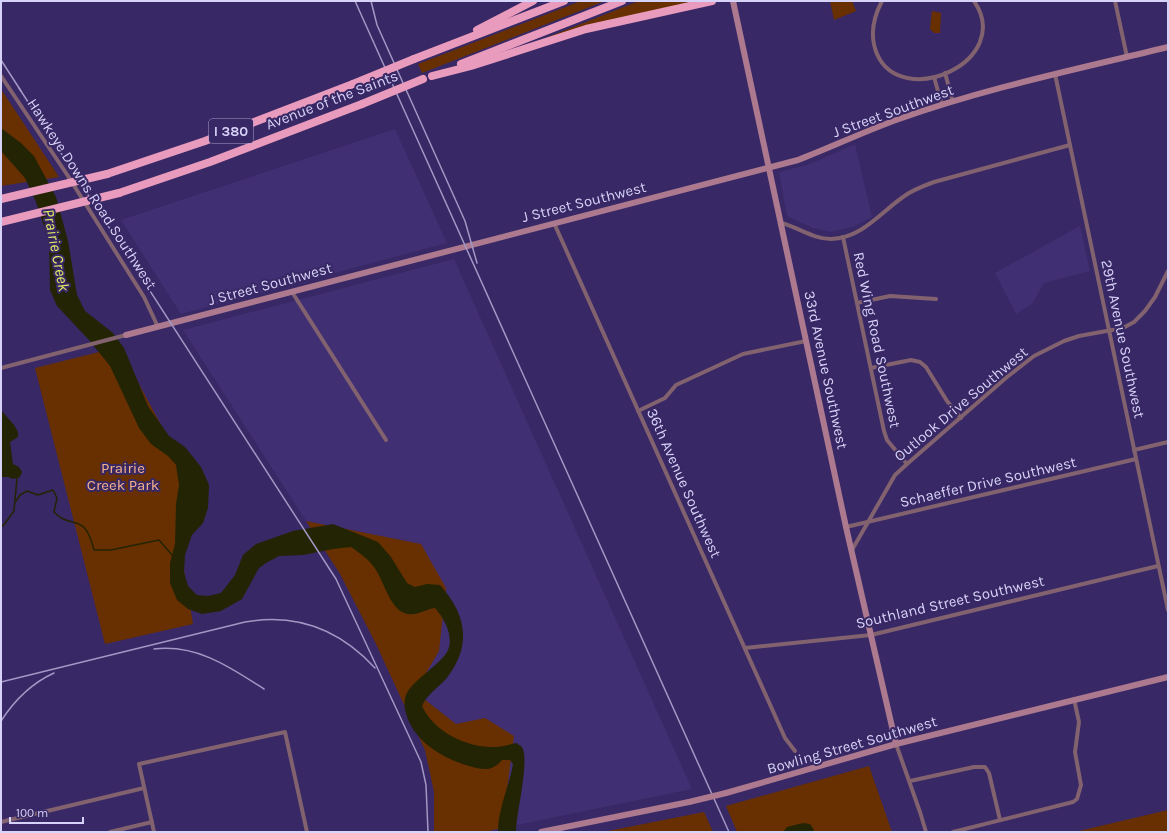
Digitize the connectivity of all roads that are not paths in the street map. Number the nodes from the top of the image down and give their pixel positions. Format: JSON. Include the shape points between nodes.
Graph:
{"nodes":[{"id":1,"x":533,"y":1,"type":"edge"},
{"id":2,"x":564,"y":1,"type":"edge"},
{"id":3,"x":622,"y":1,"type":"edge"},
{"id":4,"x":712,"y":1,"type":"edge"},
{"id":5,"x":733,"y":1,"type":"edge"},
{"id":6,"x":882,"y":1,"type":"edge"},
{"id":7,"x":974,"y":1,"type":"edge"},
{"id":8,"x":1115,"y":1,"type":"edge"},
{"id":9,"x":1168,"y":47,"type":"edge"},
{"id":10,"x":438,"y":50,"type":"junction"},
{"id":11,"x":1127,"y":57,"type":"junction"},
{"id":12,"x":945,"y":73,"type":"junction"},
{"id":13,"x":1055,"y":74,"type":"junction"},
{"id":14,"x":1,"y":76,"type":"edge"},
{"id":15,"x":432,"y":76,"type":"junction"},
{"id":16,"x":934,"y":77,"type":"junction"},
{"id":17,"x":953,"y":102,"type":"junction"},
{"id":18,"x":942,"y":105,"type":"junction"},
{"id":19,"x":1070,"y":146,"type":"junction"},
{"id":20,"x":769,"y":167,"type":"junction"},
{"id":21,"x":1,"y":199,"type":"edge"},
{"id":22,"x":1,"y":222,"type":"edge"},
{"id":23,"x":554,"y":223,"type":"junction"},
{"id":24,"x":782,"y":223,"type":"junction"},
{"id":25,"x":843,"y":237,"type":"junction"},
{"id":26,"x":1168,"y":271,"type":"edge"},
{"id":27,"x":292,"y":292,"type":"junction"},
{"id":28,"x":936,"y":299,"type":"dead end"},
{"id":29,"x":857,"y":303,"type":"junction"},
{"id":30,"x":158,"y":327,"type":"junction"},
{"id":31,"x":1109,"y":332,"type":"junction"},
{"id":32,"x":126,"y":335,"type":"joint"},
{"id":33,"x":806,"y":341,"type":"junction"},
{"id":34,"x":1,"y":368,"type":"edge"},
{"id":35,"x":871,"y":368,"type":"junction"},
{"id":36,"x":638,"y":411,"type":"junction"},
{"id":37,"x":961,"y":418,"type":"junction"},
{"id":38,"x":386,"y":440,"type":"dead end"},
{"id":39,"x":1168,"y":442,"type":"edge"},
{"id":40,"x":1134,"y":450,"type":"junction"},
{"id":41,"x":1136,"y":460,"type":"junction"},
{"id":42,"x":907,"y":464,"type":"junction"},
{"id":43,"x":867,"y":522,"type":"junction"},
{"id":44,"x":846,"y":527,"type":"junction"},
{"id":45,"x":852,"y":550,"type":"junction"},
{"id":46,"x":1158,"y":566,"type":"junction"},
{"id":47,"x":1168,"y":581,"type":"edge"},
{"id":48,"x":1162,"y":583,"type":"junction"},
{"id":49,"x":1168,"y":610,"type":"edge"},
{"id":50,"x":871,"y":635,"type":"junction"},
{"id":51,"x":746,"y":648,"type":"junction"},
{"id":52,"x":1168,"y":677,"type":"edge"},
{"id":53,"x":1074,"y":699,"type":"junction"},
{"id":54,"x":896,"y":744,"type":"junction"},
{"id":55,"x":795,"y":751,"type":"dead end"},
{"id":56,"x":910,"y":781,"type":"junction"},
{"id":57,"x":144,"y":788,"type":"junction"},
{"id":58,"x":1000,"y":820,"type":"junction"},
{"id":59,"x":1,"y":822,"type":"edge"},
{"id":60,"x":152,"y":822,"type":"junction"},
{"id":61,"x":110,"y":832,"type":"edge"},
{"id":62,"x":154,"y":832,"type":"edge"},
{"id":63,"x":307,"y":832,"type":"edge"},
{"id":64,"x":541,"y":832,"type":"edge"},
{"id":65,"x":926,"y":832,"type":"edge"},
{"id":66,"x":953,"y":832,"type":"edge"}],
"edges":[{"from":1,"to":10,"type":"highway"},
{"from":2,"to":10,"type":"highway","name":"Avenue of the Saints","number":"I 380"},
{"from":3,"to":15,"type":"highway","name":"Avenue of the Saints","number":"I 380"},
{"from":4,"to":15,"type":"highway","via":[[586,29]]},
{"from":5,"to":20,"type":"street","name":"33rd Avenue Southwest"},
{"from":6,"to":16,"type":"street","via":[[872,31],[879,59],[885,67],[899,76]]},
{"from":7,"to":12,"type":"street","via":[[979,8],[982,21],[979,44],[965,63]]},
{"from":8,"to":11,"type":"street"},
{"from":9,"to":11,"type":"street","name":"J Street Southwest"},
{"from":10,"to":21,"type":"highway","name":"Avenue of the Saints","number":"I 380","bridge":true,"via":[[205,141],[107,174]]},
{"from":11,"to":13,"type":"street","name":"J Street Southwest"},
{"from":12,"to":16,"type":"street"},
{"from":12,"to":17,"type":"street"},
{"from":13,"to":17,"type":"street","name":"J Street Southwest"},
{"from":13,"to":19,"type":"street","name":"29th Avenue Southwest"},
{"from":14,"to":30,"type":"street","name":"Hawkeye Downs Road Southwest","via":[[140,290],[153,312]]},
{"from":15,"to":22,"type":"highway","name":"Avenue of the Saints","number":"I 380","bridge":true,"via":[[210,162],[119,193]]},
{"from":16,"to":18,"type":"street"},
{"from":17,"to":18,"type":"street","name":"J Street Southwest"},
{"from":18,"to":20,"type":"street","name":"J Street Southwest","via":[[807,156]]},
{"from":19,"to":25,"type":"street","via":[[918,188],[857,233]]},
{"from":19,"to":31,"type":"street","name":"29th Avenue Southwest"},
{"from":20,"to":23,"type":"street","name":"J Street Southwest"},
{"from":20,"to":24,"type":"street","name":"33rd Avenue Southwest"},
{"from":23,"to":27,"type":"street","name":"J Street Southwest"},
{"from":23,"to":36,"type":"street","name":"36th Avenue Southwest"},
{"from":24,"to":25,"type":"street","via":[[830,239]]},
{"from":24,"to":33,"type":"street","name":"33rd Avenue Southwest"},
{"from":25,"to":29,"type":"street","name":"Red Wing Road Southwest"},
{"from":26,"to":31,"type":"street","name":"Outlook Drive Southwest","via":[[1145,311],[1134,322]]},
{"from":27,"to":30,"type":"street","name":"J Street Southwest"},
{"from":27,"to":38,"type":"street"},
{"from":28,"to":29,"type":"street","via":[[890,296]]},
{"from":29,"to":35,"type":"street","name":"Red Wing Road Southwest"},
{"from":30,"to":32,"type":"street","name":"J Street Southwest"},
{"from":31,"to":37,"type":"street","name":"Outlook Drive Southwest","via":[[1079,336],[1034,356]]},
{"from":31,"to":40,"type":"street","name":"29th Avenue Southwest"},
{"from":32,"to":34,"type":"street","name":"J Street Southwest"},
{"from":33,"to":36,"type":"street","via":[[743,354],[676,385],[665,398]]},
{"from":33,"to":44,"type":"street","name":"33rd Avenue Southwest"},
{"from":35,"to":37,"type":"street","via":[[912,360],[920,362]]},
{"from":35,"to":42,"type":"street","name":"Red Wing Road Southwest","via":[[887,440]]},
{"from":36,"to":51,"type":"street","name":"36th Avenue Southwest"},
{"from":37,"to":42,"type":"street","name":"Outlook Drive Southwest"},
{"from":39,"to":40,"type":"street"},
{"from":40,"to":41,"type":"street","name":"29th Avenue Southwest"},
{"from":41,"to":43,"type":"street","name":"Schaeffer Drive Southwest"},
{"from":41,"to":46,"type":"street","name":"29th Avenue Southwest"},
{"from":42,"to":43,"type":"street","name":"Outlook Drive Southwest","via":[[895,475]]},
{"from":43,"to":44,"type":"street","name":"Schaeffer Drive Southwest"},
{"from":43,"to":45,"type":"street","name":"Outlook Drive Southwest"},
{"from":44,"to":45,"type":"street","name":"33rd Avenue Southwest"},
{"from":45,"to":50,"type":"street","name":"33rd Avenue Southwest"},
{"from":46,"to":48,"type":"street","name":"29th Avenue Southwest"},
{"from":46,"to":50,"type":"street","name":"Southland Street Southwest"},
{"from":47,"to":48,"type":"street"},
{"from":48,"to":49,"type":"street","name":"29th Avenue Southwest"},
{"from":50,"to":51,"type":"street","name":"Southland Street Southwest"},
{"from":50,"to":54,"type":"street","name":"33rd Avenue Southwest"},
{"from":51,"to":55,"type":"street","name":"36th Avenue Southwest","via":[[785,738]]},
{"from":52,"to":53,"type":"street","name":"Bowling Street Southwest"},
{"from":53,"to":54,"type":"street","name":"Bowling Street Southwest"},
{"from":53,"to":58,"type":"street","via":[[1079,722],[1075,752],[1081,785],[1077,799]]},
{"from":54,"to":56,"type":"street"},
{"from":54,"to":64,"type":"street","name":"Bowling Street Southwest","bridge":true,"via":[[726,793]]},
{"from":56,"to":58,"type":"street","via":[[974,767],[985,768],[989,773]]},
{"from":56,"to":65,"type":"street"},
{"from":57,"to":59,"type":"street"},
{"from":57,"to":60,"type":"street"},
{"from":57,"to":63,"type":"street","via":[[139,764],[285,732]]},
{"from":58,"to":66,"type":"street"},
{"from":60,"to":61,"type":"street"},
{"from":60,"to":62,"type":"street"}]}
